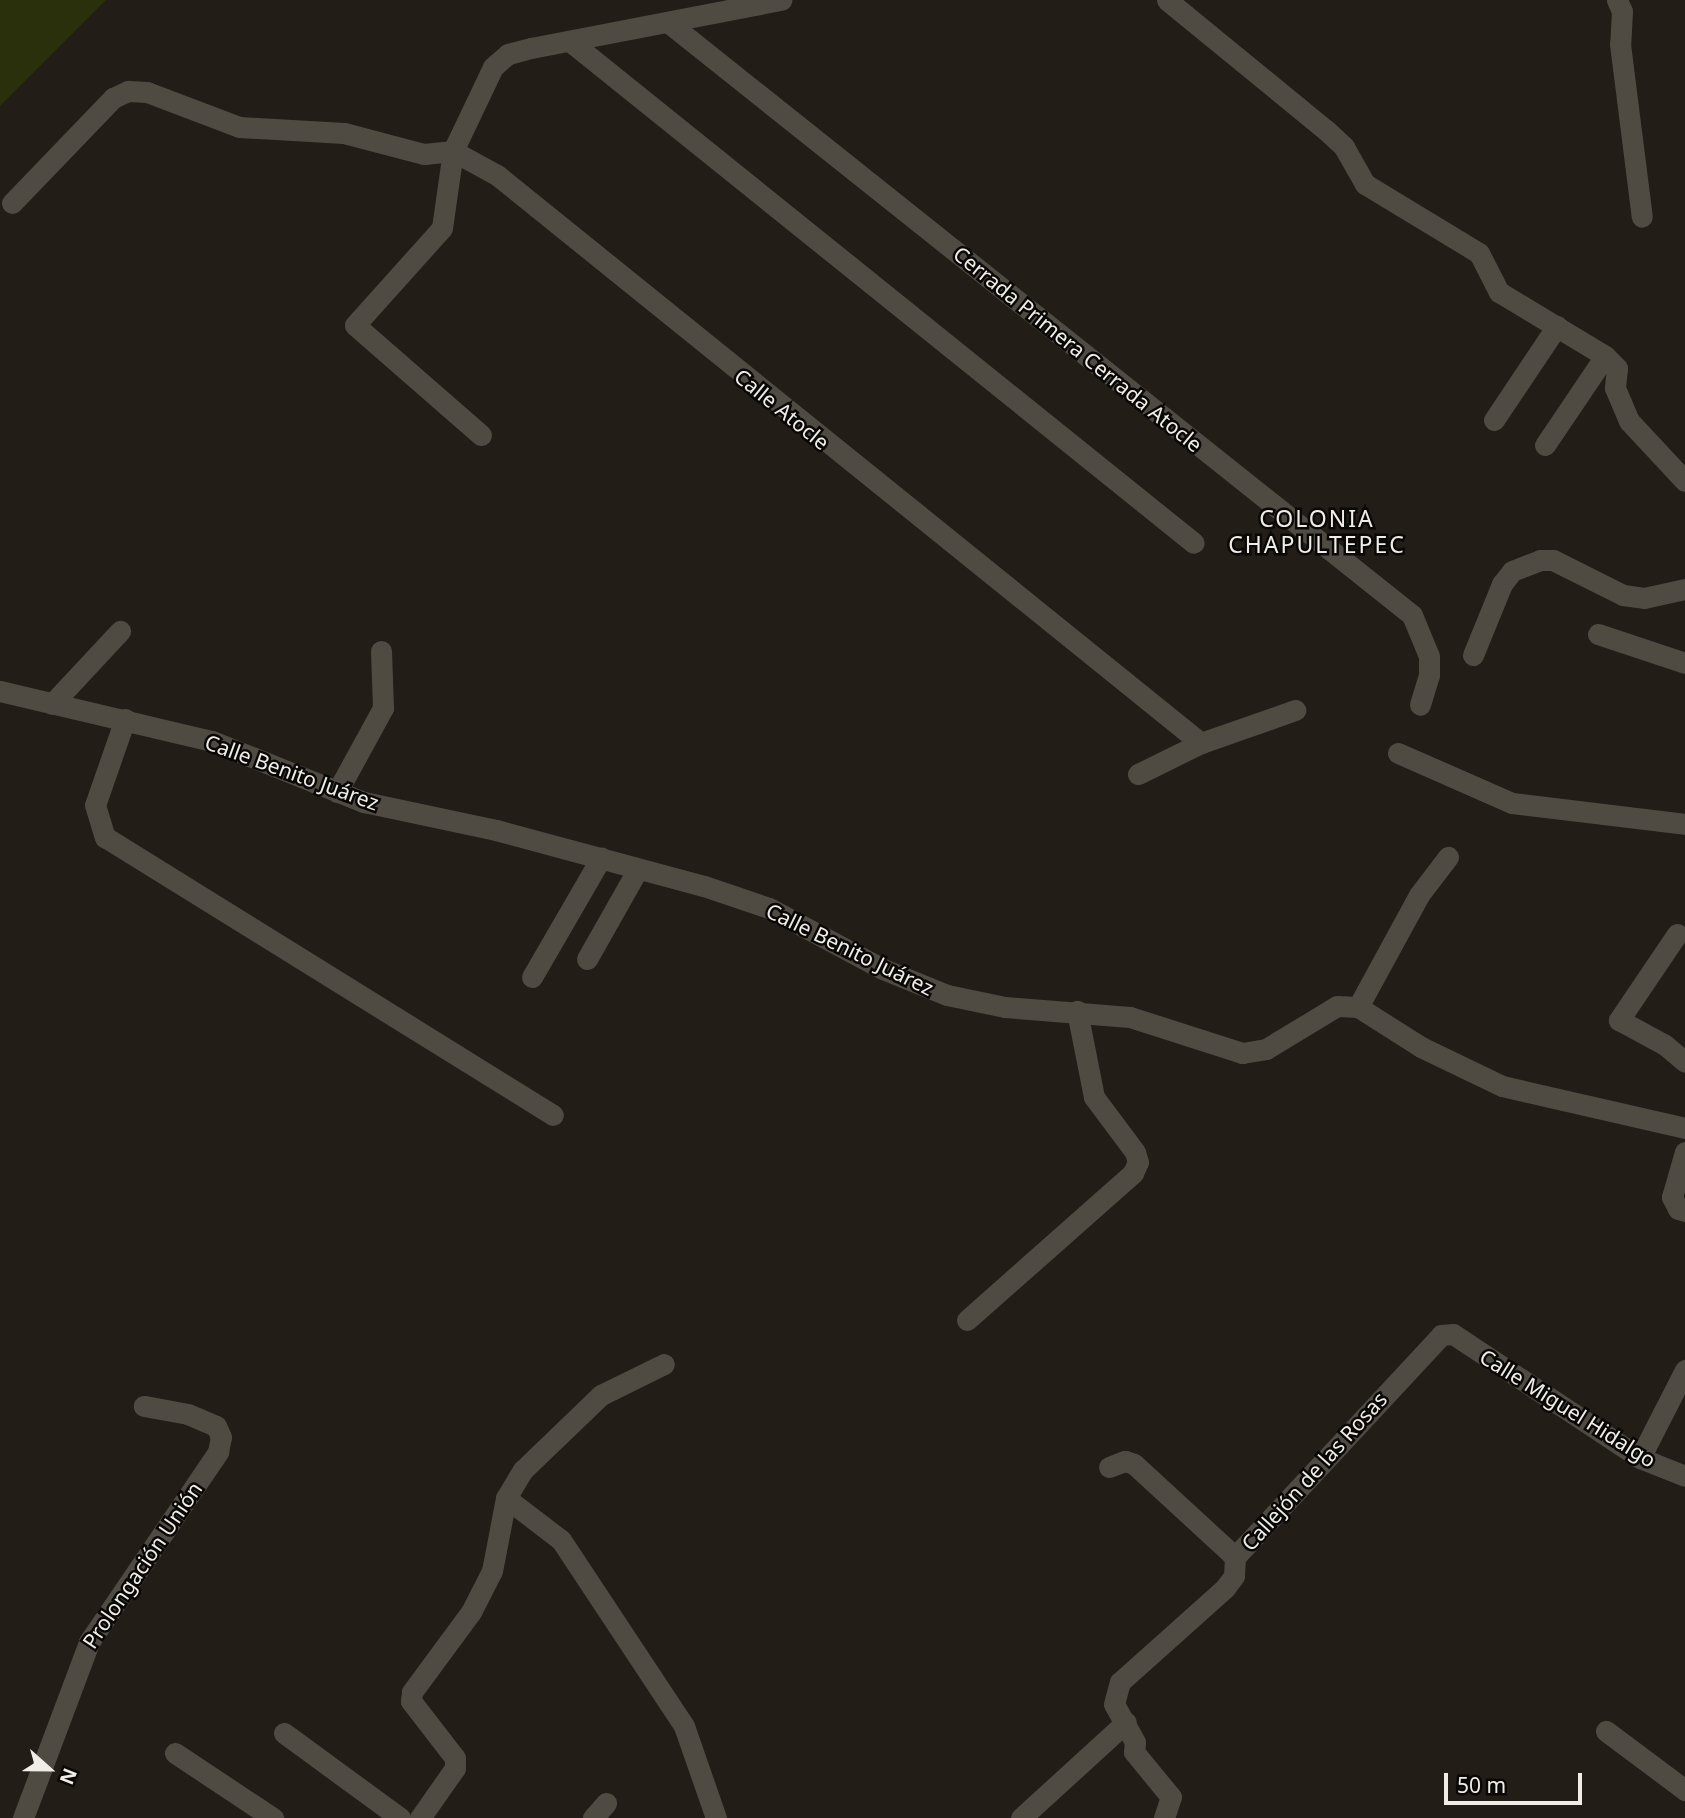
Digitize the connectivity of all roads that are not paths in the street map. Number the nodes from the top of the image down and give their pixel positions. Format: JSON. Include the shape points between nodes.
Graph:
{"nodes":[{"id":1,"x":781,"y":0,"type":"edge"},
{"id":2,"x":1167,"y":0,"type":"edge"},
{"id":3,"x":1617,"y":0,"type":"edge"},
{"id":4,"x":669,"y":23,"type":"junction"},
{"id":5,"x":571,"y":42,"type":"junction"},
{"id":6,"x":453,"y":151,"type":"junction"},
{"id":7,"x":12,"y":203,"type":"dead end"},
{"id":8,"x":1642,"y":217,"type":"dead end"},
{"id":9,"x":1557,"y":326,"type":"junction"},
{"id":10,"x":1605,"y":356,"type":"junction"},
{"id":11,"x":1494,"y":421,"type":"dead end"},
{"id":12,"x":481,"y":435,"type":"dead end"},
{"id":13,"x":1545,"y":445,"type":"dead end"},
{"id":14,"x":1685,"y":481,"type":"edge"},
{"id":15,"x":1194,"y":543,"type":"dead end"},
{"id":16,"x":1685,"y":589,"type":"edge"},
{"id":17,"x":120,"y":631,"type":"dead end"},
{"id":18,"x":1598,"y":634,"type":"dead end"},
{"id":19,"x":381,"y":651,"type":"dead end"},
{"id":20,"x":1473,"y":655,"type":"dead end"},
{"id":21,"x":1685,"y":663,"type":"edge"},
{"id":22,"x":0,"y":691,"type":"edge"},
{"id":23,"x":52,"y":704,"type":"junction"},
{"id":24,"x":1420,"y":705,"type":"dead end"},
{"id":25,"x":1295,"y":710,"type":"dead end"},
{"id":26,"x":125,"y":719,"type":"junction"},
{"id":27,"x":1201,"y":743,"type":"junction"},
{"id":28,"x":1398,"y":753,"type":"dead end"},
{"id":29,"x":1138,"y":774,"type":"dead end"},
{"id":30,"x":337,"y":792,"type":"junction"},
{"id":31,"x":1685,"y":824,"type":"edge"},
{"id":32,"x":1448,"y":857,"type":"dead end"},
{"id":33,"x":601,"y":858,"type":"junction"},
{"id":34,"x":638,"y":869,"type":"junction"},
{"id":35,"x":1677,"y":934,"type":"dead end"},
{"id":36,"x":587,"y":959,"type":"dead end"},
{"id":37,"x":532,"y":977,"type":"dead end"},
{"id":38,"x":1358,"y":1007,"type":"junction"},
{"id":39,"x":1077,"y":1011,"type":"junction"},
{"id":40,"x":1683,"y":1061,"type":"edge"},
{"id":41,"x":553,"y":1115,"type":"dead end"},
{"id":42,"x":1685,"y":1128,"type":"edge"},
{"id":43,"x":1685,"y":1152,"type":"edge"},
{"id":44,"x":1685,"y":1211,"type":"edge"},
{"id":45,"x":967,"y":1320,"type":"dead end"},
{"id":46,"x":1453,"y":1334,"type":"joint"},
{"id":47,"x":664,"y":1364,"type":"dead end"},
{"id":48,"x":1685,"y":1370,"type":"edge"},
{"id":49,"x":144,"y":1406,"type":"dead end"},
{"id":50,"x":1640,"y":1458,"type":"junction"},
{"id":51,"x":1109,"y":1466,"type":"dead end"},
{"id":52,"x":1685,"y":1476,"type":"edge"},
{"id":53,"x":506,"y":1498,"type":"junction"},
{"id":54,"x":1235,"y":1557,"type":"junction"},
{"id":55,"x":1126,"y":1722,"type":"junction"},
{"id":56,"x":1606,"y":1731,"type":"dead end"},
{"id":57,"x":284,"y":1733,"type":"dead end"},
{"id":58,"x":175,"y":1753,"type":"dead end"},
{"id":59,"x":1685,"y":1790,"type":"edge"},
{"id":60,"x":23,"y":1818,"type":"edge"},
{"id":61,"x":273,"y":1818,"type":"edge"},
{"id":62,"x":400,"y":1818,"type":"edge"},
{"id":63,"x":420,"y":1818,"type":"edge"},
{"id":64,"x":716,"y":1818,"type":"edge"},
{"id":65,"x":1021,"y":1818,"type":"edge"},
{"id":66,"x":1164,"y":1818,"type":"edge"}],
"edges":[{"from":1,"to":4,"type":"street"},
{"from":2,"to":9,"type":"street","via":[[1326,130],[1344,147],[1365,184],[1479,253],[1499,292]]},
{"from":3,"to":8,"type":"street","via":[[1622,11],[1620,44]]},
{"from":4,"to":5,"type":"street"},
{"from":4,"to":24,"type":"street","name":"Cerrada Primera Cerrada Atocle","via":[[1412,615],[1429,656]]},
{"from":5,"to":6,"type":"street","via":[[508,54],[494,67]]},
{"from":5,"to":15,"type":"street"},
{"from":6,"to":7,"type":"street","via":[[424,155],[344,133],[239,127],[147,92],[128,91],[113,98]]},
{"from":6,"to":12,"type":"street","via":[[442,228],[355,325]]},
{"from":6,"to":27,"type":"street","name":"Calle Atocle","via":[[497,175]]},
{"from":9,"to":10,"type":"street"},
{"from":9,"to":11,"type":"street"},
{"from":10,"to":13,"type":"street"},
{"from":10,"to":14,"type":"street","via":[[1616,368],[1615,388],[1629,421]]},
{"from":16,"to":20,"type":"street","via":[[1644,598],[1623,595],[1553,560],[1540,560],[1512,571],[1502,584]]},
{"from":17,"to":23,"type":"street"},
{"from":18,"to":21,"type":"street"},
{"from":19,"to":30,"type":"street","via":[[383,708]]},
{"from":22,"to":23,"type":"street","name":"Calle Benito Juárez"},
{"from":23,"to":26,"type":"street","name":"Calle Benito Juárez"},
{"from":25,"to":27,"type":"street"},
{"from":26,"to":30,"type":"street","name":"Calle Benito Juárez","via":[[264,759]]},
{"from":26,"to":41,"type":"street","via":[[95,806],[105,837]]},
{"from":27,"to":29,"type":"street"},
{"from":28,"to":31,"type":"street","via":[[1512,803]]},
{"from":30,"to":33,"type":"street","name":"Calle Benito Juárez"},
{"from":32,"to":38,"type":"street","via":[[1419,895]]},
{"from":33,"to":34,"type":"street","name":"Calle Benito Juárez"},
{"from":33,"to":37,"type":"street"},
{"from":34,"to":36,"type":"street"},
{"from":34,"to":39,"type":"street","name":"Calle Benito Juárez","via":[[769,908],[883,969],[947,995],[1005,1007]]},
{"from":35,"to":40,"type":"street","via":[[1619,1020],[1665,1045]]},
{"from":38,"to":39,"type":"street","name":"Calle Benito Juárez","via":[[1337,1006],[1266,1049],[1242,1053],[1145,1020]]},
{"from":38,"to":42,"type":"street","via":[[1421,1047],[1502,1086]]},
{"from":39,"to":45,"type":"street","via":[[1094,1097],[1138,1162],[1133,1173]]},
{"from":43,"to":44,"type":"street","via":[[1672,1197],[1678,1209]]},
{"from":46,"to":50,"type":"street","name":"Calle Miguel Hidalgo"},
{"from":46,"to":54,"type":"street","name":"Callejón de las Rosas","via":[[1432,1342]]},
{"from":47,"to":53,"type":"street","via":[[601,1395],[523,1470]]},
{"from":48,"to":50,"type":"street"},
{"from":49,"to":60,"type":"street","name":"Prolongación Unión","via":[[188,1414],[216,1426],[221,1437],[218,1452],[89,1642]]},
{"from":50,"to":52,"type":"street","name":"Calle Miguel Hidalgo"},
{"from":51,"to":54,"type":"street","via":[[1125,1461],[1134,1464]]},
{"from":53,"to":63,"type":"street","via":[[500,1550],[492,1571],[471,1612],[412,1692],[411,1701],[455,1758],[455,1768]]},
{"from":53,"to":64,"type":"street","via":[[561,1540],[684,1726]]},
{"from":54,"to":55,"type":"street","name":"Callejón de las Rosas","via":[[1234,1576],[1225,1588],[1120,1682],[1114,1704]]},
{"from":55,"to":65,"type":"street"},
{"from":55,"to":66,"type":"street","name":"Callejón de las Rosas","via":[[1135,1742],[1134,1752],[1171,1797]]},
{"from":56,"to":59,"type":"street"},
{"from":57,"to":62,"type":"street"},
{"from":58,"to":61,"type":"street"}]}
